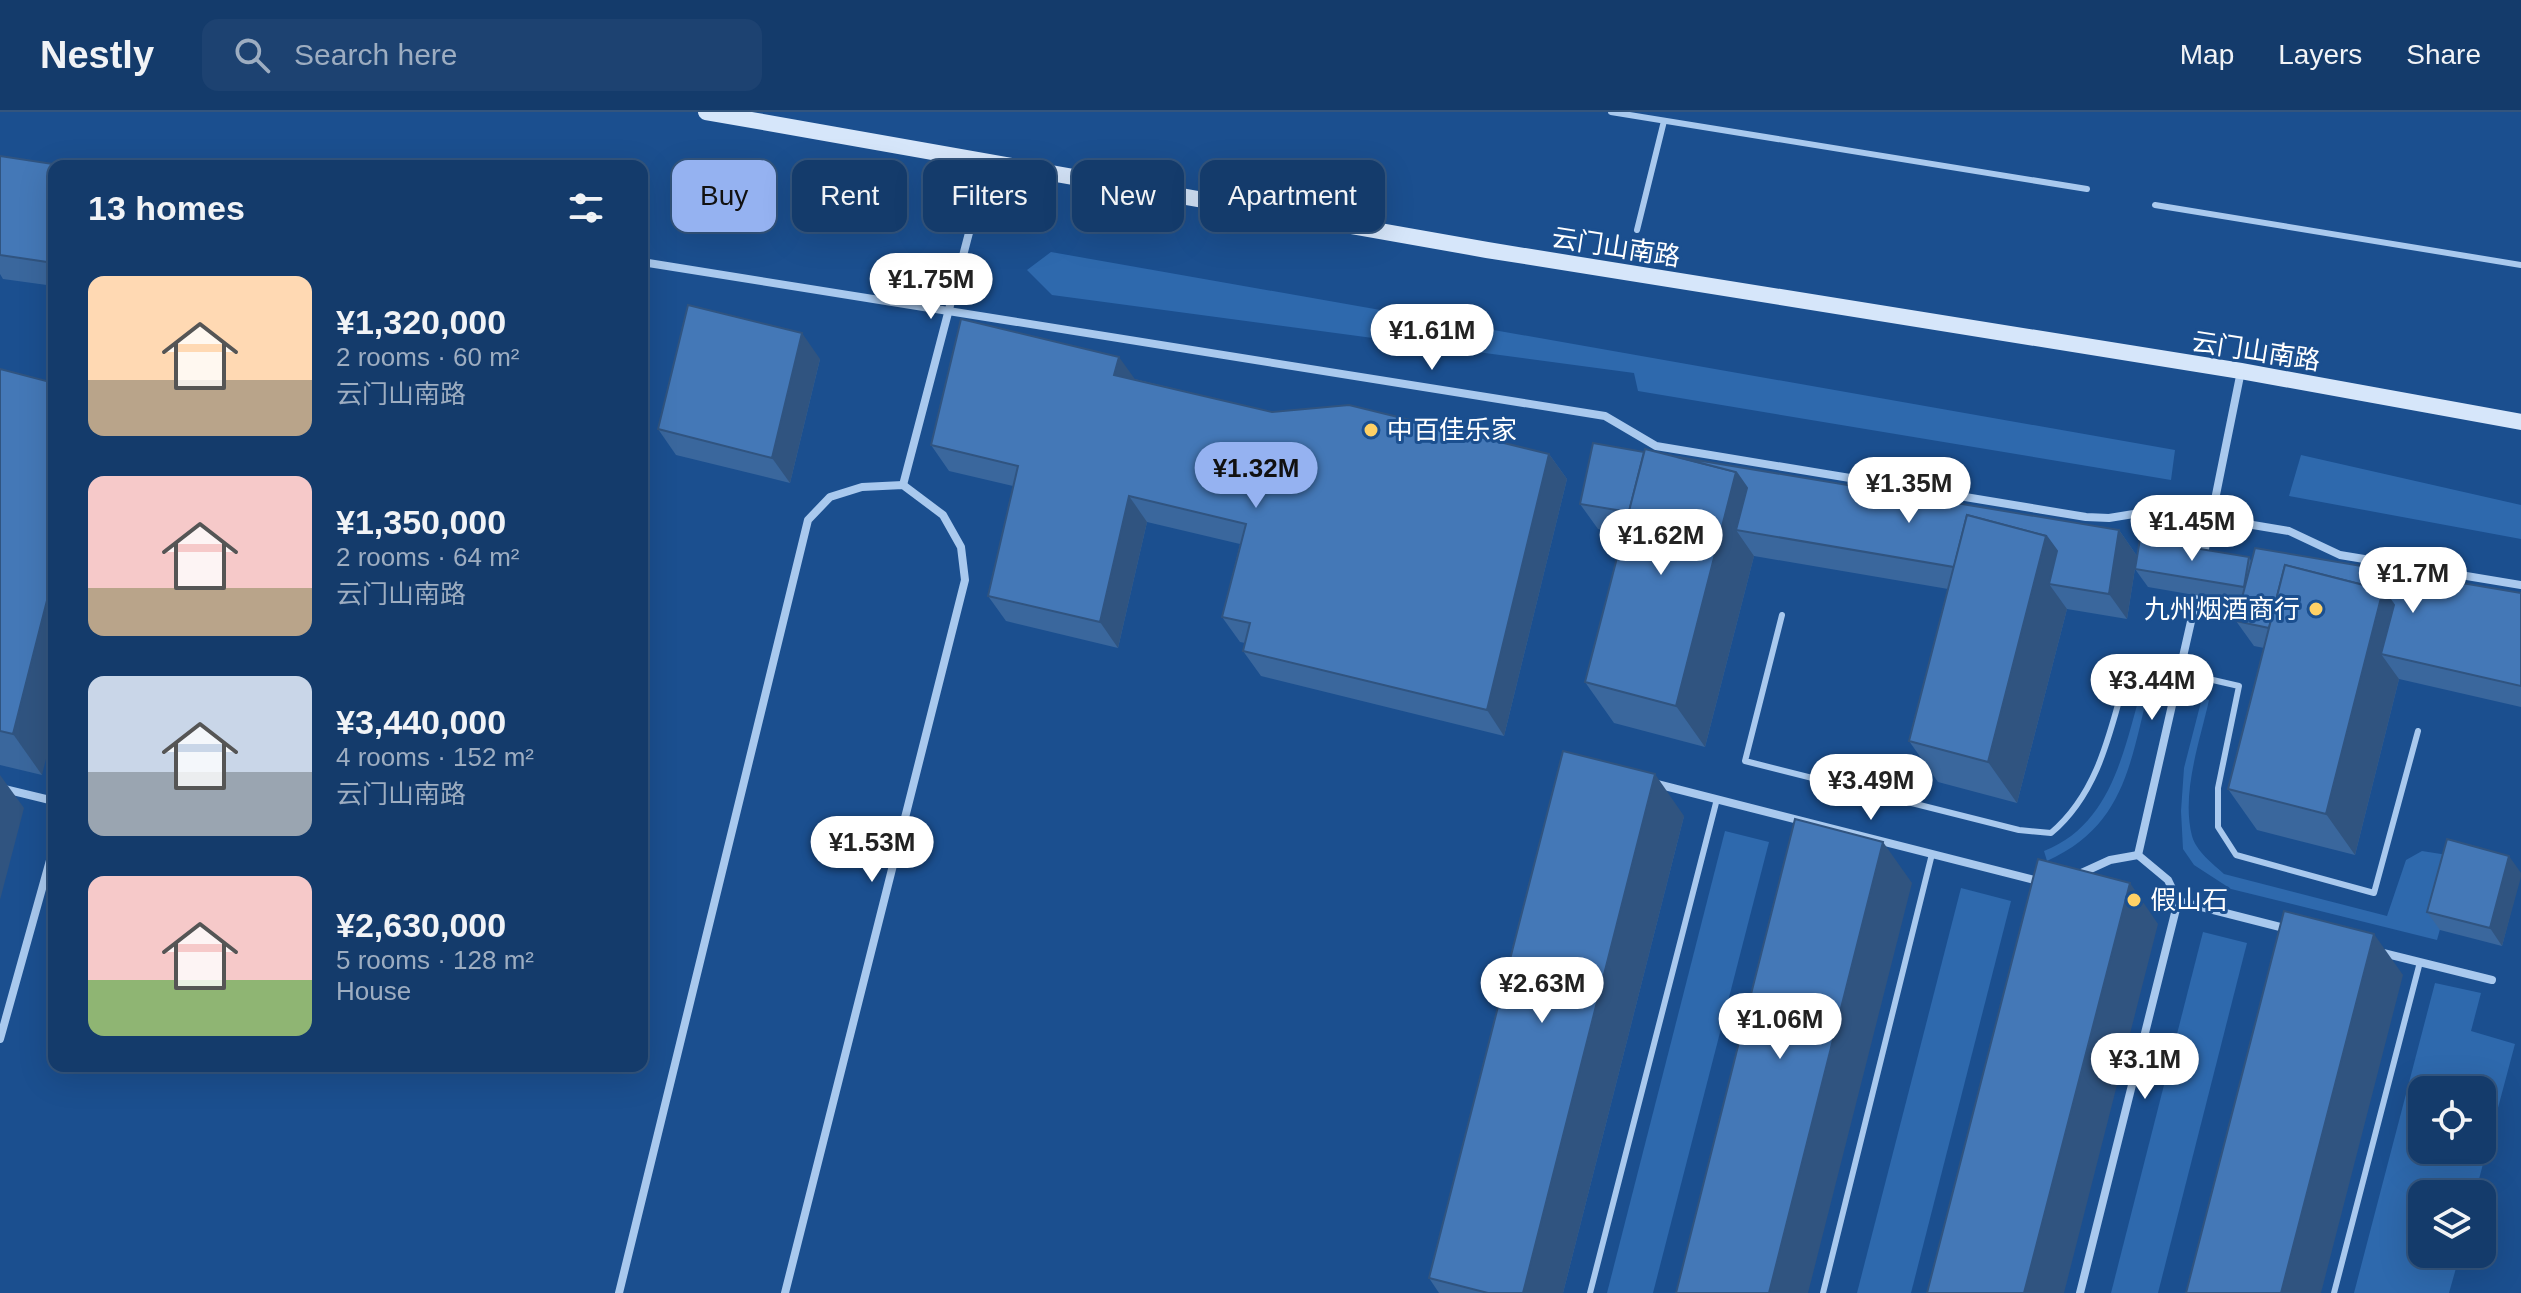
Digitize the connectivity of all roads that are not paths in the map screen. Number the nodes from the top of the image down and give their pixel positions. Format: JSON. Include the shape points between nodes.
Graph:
{"nodes":[{"id":1,"x":706,"y":112,"type":"edge"},
{"id":2,"x":1611,"y":112,"type":"edge"},
{"id":3,"x":1664,"y":121,"type":"junction"},
{"id":4,"x":965,"y":160,"type":"edge"},
{"id":5,"x":1056,"y":176,"type":"edge"},
{"id":6,"x":2087,"y":189,"type":"dead end"},
{"id":7,"x":2155,"y":205,"type":"dead end"},
{"id":8,"x":1637,"y":230,"type":"dead end"},
{"id":9,"x":970,"y":232,"type":"edge"},
{"id":10,"x":648,"y":263,"type":"edge"},
{"id":11,"x":2521,"y":265,"type":"edge"},
{"id":12,"x":950,"y":309,"type":"junction"},
{"id":13,"x":2241,"y":371,"type":"junction"},
{"id":14,"x":2521,"y":422,"type":"edge"},
{"id":15,"x":903,"y":485,"type":"junction"},
{"id":16,"x":2211,"y":518,"type":"junction"},
{"id":17,"x":2201,"y":565,"type":"edge"},
{"id":18,"x":2521,"y":585,"type":"edge"},
{"id":19,"x":2197,"y":595,"type":"edge"},
{"id":20,"x":1782,"y":615,"type":"dead end"},
{"id":21,"x":2179,"y":672,"type":"junction"},
{"id":22,"x":2418,"y":731,"type":"dead end"},
{"id":23,"x":1645,"y":780,"type":"edge"},
{"id":24,"x":0,"y":788,"type":"edge"},
{"id":25,"x":1717,"y":799,"type":"junction"},
{"id":26,"x":48,"y":800,"type":"edge"},
{"id":27,"x":1801,"y":820,"type":"junction"},
{"id":28,"x":1797,"y":835,"type":"edge"},
{"id":29,"x":1932,"y":854,"type":"junction"},
{"id":30,"x":2138,"y":855,"type":"junction"},
{"id":31,"x":48,"y":867,"type":"edge"},
{"id":32,"x":2050,"y":881,"type":"edge"},
{"id":33,"x":2064,"y":881,"type":"edge"},
{"id":34,"x":2036,"y":882,"type":"junction"},
{"id":35,"x":2033,"y":893,"type":"edge"},
{"id":36,"x":2178,"y":901,"type":"junction"},
{"id":37,"x":2282,"y":928,"type":"junction"},
{"id":38,"x":2297,"y":932,"type":"edge"},
{"id":39,"x":2278,"y":943,"type":"edge"},
{"id":40,"x":2374,"y":950,"type":"dead end"},
{"id":41,"x":2420,"y":962,"type":"junction"},
{"id":42,"x":2492,"y":980,"type":"dead end"},
{"id":43,"x":0,"y":1039,"type":"edge"},
{"id":44,"x":619,"y":1293,"type":"edge"},
{"id":45,"x":785,"y":1293,"type":"edge"},
{"id":46,"x":1590,"y":1293,"type":"edge"},
{"id":47,"x":1823,"y":1293,"type":"edge"},
{"id":48,"x":2080,"y":1293,"type":"edge"},
{"id":49,"x":2334,"y":1293,"type":"edge"}],
"edges":[{"from":1,"to":4,"type":"main road","name":"云门山南路"},
{"from":2,"to":3,"type":"lane"},
{"from":3,"to":6,"type":"lane"},
{"from":3,"to":8,"type":"lane"},
{"from":5,"to":13,"type":"main road","name":"云门山南路"},
{"from":7,"to":11,"type":"lane"},
{"from":9,"to":12,"type":"street"},
{"from":10,"to":12,"type":"street"},
{"from":12,"to":15,"type":"street"},
{"from":12,"to":16,"type":"street","via":[[1605,416],[1656,446],[2055,512],[2109,518],[2158,510]]},
{"from":13,"to":14,"type":"main road","name":"云门山南路"},
{"from":13,"to":16,"type":"street"},
{"from":15,"to":44,"type":"street","via":[[862,487],[830,497],[808,520]]},
{"from":15,"to":45,"type":"street","via":[[943,515],[961,547],[965,580]]},
{"from":16,"to":17,"type":"street"},
{"from":16,"to":18,"type":"street","via":[[2289,531],[2340,555]]},
{"from":19,"to":21,"type":"street"},
{"from":20,"to":21,"type":"lane","via":[[1745,761],[2019,830],[2051,833],[2074,814],[2099,766],[2130,661]]},
{"from":21,"to":22,"type":"lane","via":[[2239,686],[2218,788],[2218,827],[2236,855],[2374,893]]},
{"from":21,"to":30,"type":"street"},
{"from":23,"to":25,"type":"street"},
{"from":24,"to":26,"type":"street"},
{"from":25,"to":27,"type":"street"},
{"from":25,"to":46,"type":"lane"},
{"from":27,"to":28,"type":"lane"},
{"from":27,"to":29,"type":"street"},
{"from":29,"to":34,"type":"street"},
{"from":29,"to":47,"type":"lane"},
{"from":30,"to":33,"type":"street","via":[[2110,860]]},
{"from":30,"to":36,"type":"street","via":[[2168,880]]},
{"from":31,"to":43,"type":"street"},
{"from":32,"to":34,"type":"street"},
{"from":34,"to":35,"type":"street"},
{"from":36,"to":37,"type":"street"},
{"from":36,"to":48,"type":"street"},
{"from":37,"to":38,"type":"street"},
{"from":37,"to":39,"type":"lane"},
{"from":40,"to":41,"type":"street"},
{"from":41,"to":42,"type":"street"},
{"from":41,"to":49,"type":"lane"}]}
